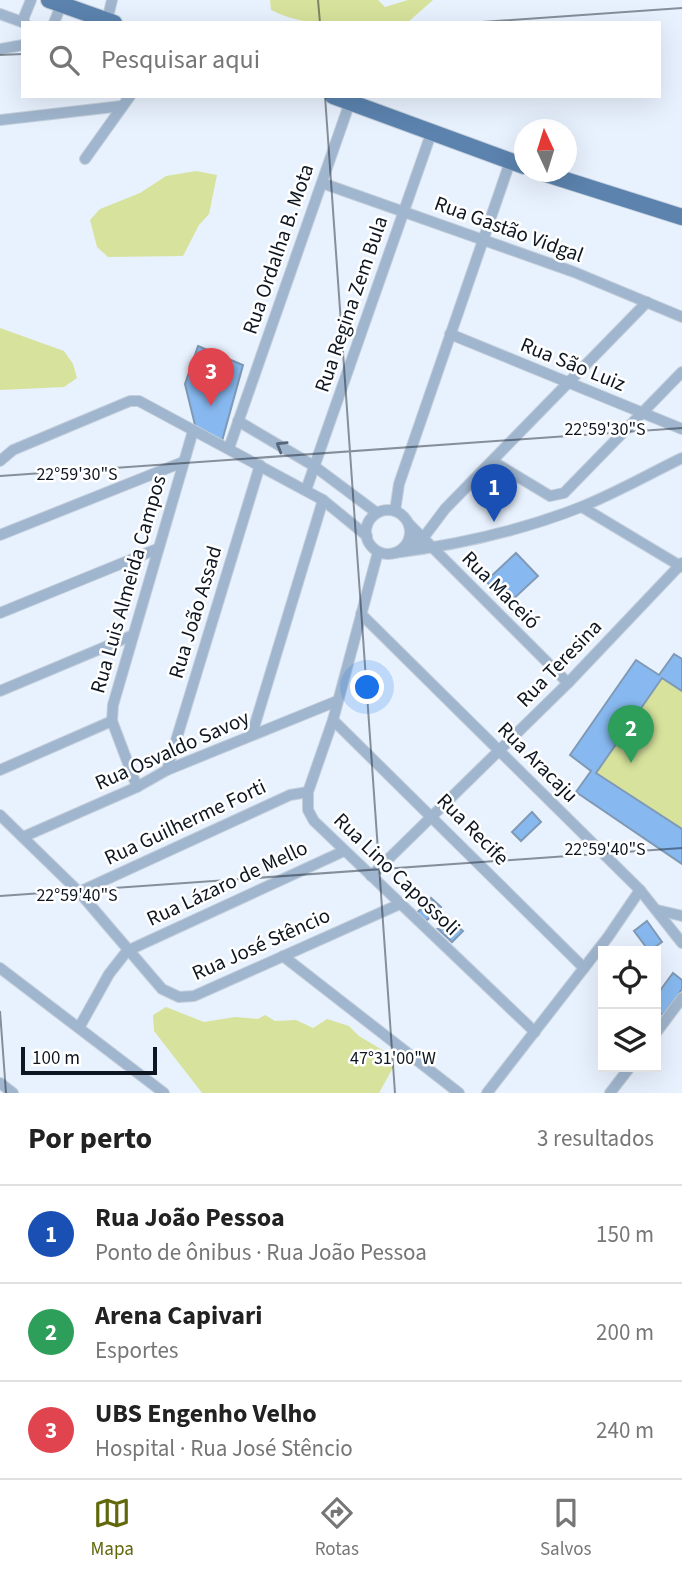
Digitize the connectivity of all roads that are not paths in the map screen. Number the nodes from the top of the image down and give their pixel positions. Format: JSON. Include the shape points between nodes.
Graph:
{"nodes":[{"id":1,"x":31,"y":0,"type":"edge"},
{"id":2,"x":112,"y":0,"type":"edge"},
{"id":3,"x":55,"y":2,"type":"edge"},
{"id":4,"x":0,"y":13,"type":"edge"},
{"id":5,"x":21,"y":21,"type":"edge"},
{"id":6,"x":24,"y":21,"type":"edge"},
{"id":7,"x":54,"y":21,"type":"edge"},
{"id":8,"x":107,"y":21,"type":"edge"},
{"id":9,"x":110,"y":21,"type":"edge"},
{"id":10,"x":21,"y":45,"type":"edge"},
{"id":11,"x":0,"y":49,"type":"edge"},
{"id":12,"x":128,"y":98,"type":"edge"},
{"id":13,"x":339,"y":98,"type":"edge"},
{"id":14,"x":350,"y":102,"type":"junction"},
{"id":15,"x":122,"y":106,"type":"junction"},
{"id":16,"x":0,"y":120,"type":"edge"},
{"id":17,"x":432,"y":131,"type":"junction"},
{"id":18,"x":85,"y":159,"type":"dead end"},
{"id":19,"x":514,"y":163,"type":"edge"},
{"id":20,"x":514,"y":171,"type":"edge"},
{"id":21,"x":572,"y":182,"type":"edge"},
{"id":22,"x":322,"y":183,"type":"junction"},
{"id":23,"x":403,"y":212,"type":"junction"},
{"id":24,"x":682,"y":217,"type":"edge"},
{"id":25,"x":485,"y":240,"type":"junction"},
{"id":26,"x":647,"y":302,"type":"junction"},
{"id":27,"x":682,"y":317,"type":"edge"},
{"id":28,"x":450,"y":334,"type":"junction"},
{"id":29,"x":682,"y":372,"type":"edge"},
{"id":30,"x":568,"y":383,"type":"junction"},
{"id":31,"x":640,"y":412,"type":"junction"},
{"id":32,"x":238,"y":421,"type":"junction"},
{"id":33,"x":682,"y":429,"type":"edge"},
{"id":34,"x":193,"y":431,"type":"junction"},
{"id":35,"x":229,"y":448,"type":"junction"},
{"id":36,"x":682,"y":458,"type":"edge"},
{"id":37,"x":0,"y":461,"type":"edge"},
{"id":38,"x":492,"y":461,"type":"junction"},
{"id":39,"x":183,"y":462,"type":"junction"},
{"id":40,"x":260,"y":465,"type":"junction"},
{"id":41,"x":314,"y":466,"type":"junction"},
{"id":42,"x":399,"y":484,"type":"junction"},
{"id":43,"x":306,"y":490,"type":"junction"},
{"id":44,"x":323,"y":500,"type":"junction"},
{"id":45,"x":582,"y":507,"type":"junction"},
{"id":46,"x":395,"y":511,"type":"junction"},
{"id":47,"x":378,"y":513,"type":"junction"},
{"id":48,"x":409,"y":524,"type":"junction"},
{"id":49,"x":0,"y":535,"type":"edge"},
{"id":50,"x":367,"y":537,"type":"junction"},
{"id":51,"x":424,"y":537,"type":"junction"},
{"id":52,"x":431,"y":548,"type":"junction"},
{"id":53,"x":158,"y":549,"type":"junction"},
{"id":54,"x":398,"y":551,"type":"junction"},
{"id":55,"x":378,"y":552,"type":"junction"},
{"id":56,"x":681,"y":565,"type":"edge"},
{"id":57,"x":0,"y":613,"type":"edge"},
{"id":58,"x":361,"y":614,"type":"junction"},
{"id":59,"x":131,"y":636,"type":"junction"},
{"id":60,"x":568,"y":683,"type":"junction"},
{"id":61,"x":0,"y":691,"type":"edge"},
{"id":62,"x":337,"y":701,"type":"junction"},
{"id":63,"x":332,"y":720,"type":"junction"},
{"id":64,"x":112,"y":721,"type":"junction"},
{"id":65,"x":252,"y":734,"type":"junction"},
{"id":66,"x":499,"y":751,"type":"junction"},
{"id":67,"x":0,"y":770,"type":"edge"},
{"id":68,"x":167,"y":770,"type":"junction"},
{"id":69,"x":137,"y":787,"type":"junction"},
{"id":70,"x":308,"y":792,"type":"junction"},
{"id":71,"x":0,"y":815,"type":"edge"},
{"id":72,"x":432,"y":816,"type":"junction"},
{"id":73,"x":23,"y":837,"type":"junction"},
{"id":74,"x":344,"y":850,"type":"junction"},
{"id":75,"x":371,"y":876,"type":"junction"},
{"id":76,"x":640,"y":890,"type":"junction"},
{"id":77,"x":79,"y":892,"type":"junction"},
{"id":78,"x":400,"y":904,"type":"junction"},
{"id":79,"x":656,"y":910,"type":"junction"},
{"id":80,"x":682,"y":916,"type":"edge"},
{"id":81,"x":682,"y":943,"type":"edge"},
{"id":82,"x":127,"y":951,"type":"junction"},
{"id":83,"x":283,"y":956,"type":"junction"},
{"id":84,"x":0,"y":968,"type":"edge"},
{"id":85,"x":584,"y":968,"type":"junction"},
{"id":86,"x":682,"y":998,"type":"edge"},
{"id":87,"x":80,"y":1026,"type":"junction"},
{"id":88,"x":661,"y":1026,"type":"edge"},
{"id":89,"x":535,"y":1032,"type":"junction"},
{"id":90,"x":626,"y":1072,"type":"edge"},
{"id":91,"x":0,"y":1083,"type":"edge"},
{"id":92,"x":13,"y":1093,"type":"edge"},
{"id":93,"x":164,"y":1093,"type":"edge"},
{"id":94,"x":459,"y":1093,"type":"edge"},
{"id":95,"x":487,"y":1093,"type":"edge"},
{"id":96,"x":610,"y":1093,"type":"edge"}],
"edges":[{"from":1,"to":6,"type":"street"},
{"from":2,"to":9,"type":"street"},
{"from":3,"to":7,"type":"street"},
{"from":3,"to":8,"type":"main road"},
{"from":4,"to":5,"type":"street"},
{"from":10,"to":11,"type":"street"},
{"from":12,"to":15,"type":"street"},
{"from":13,"to":14,"type":"main road"},
{"from":14,"to":17,"type":"main road"},
{"from":14,"to":22,"type":"street","name":"Rua Ordalha B. Mota"},
{"from":15,"to":16,"type":"street"},
{"from":15,"to":18,"type":"street"},
{"from":17,"to":19,"type":"main road"},
{"from":17,"to":23,"type":"street","name":"Rua Regina Zem Bula"},
{"from":20,"to":25,"type":"street"},
{"from":21,"to":24,"type":"main road"},
{"from":22,"to":23,"type":"street","name":"Rua Gastão Vidgal"},
{"from":22,"to":32,"type":"street","name":"Rua Ordalha B. Mota"},
{"from":23,"to":25,"type":"street","name":"Rua Gastão Vidgal"},
{"from":23,"to":41,"type":"street","name":"Rua Regina Zem Bula"},
{"from":25,"to":26,"type":"street","name":"Rua Gastão Vidgal"},
{"from":25,"to":28,"type":"street"},
{"from":26,"to":27,"type":"street","name":"Rua Gastão Vidgal"},
{"from":26,"to":30,"type":"street"},
{"from":28,"to":30,"type":"street","name":"Rua São Luiz"},
{"from":28,"to":42,"type":"street"},
{"from":29,"to":31,"type":"street"},
{"from":30,"to":31,"type":"street","name":"Rua São Luiz"},
{"from":30,"to":38,"type":"street"},
{"from":31,"to":33,"type":"street","name":"Rua São Luiz"},
{"from":31,"to":38,"type":"street","via":[[564,493],[550,496]]},
{"from":32,"to":35,"type":"street","name":"Rua Ordalha B. Mota"},
{"from":41,"to":32,"type":"street","one_way":true},
{"from":34,"to":35,"type":"street"},
{"from":34,"to":37,"type":"street","via":[[146,403],[130,401],[13,450]]},
{"from":34,"to":39,"type":"street","name":"Rua Luis Almeida Campos"},
{"from":35,"to":40,"type":"street"},
{"from":36,"to":45,"type":"street"},
{"from":38,"to":51,"type":"street"},
{"from":39,"to":49,"type":"street"},
{"from":39,"to":53,"type":"street","name":"Rua Luis Almeida Campos"},
{"from":40,"to":43,"type":"street"},
{"from":40,"to":68,"type":"street","name":"Rua João Assad"},
{"from":41,"to":43,"type":"street","name":"Rua Regina Zem Bula"},
{"from":41,"to":47,"type":"street"},
{"from":42,"to":46,"type":"street"},
{"from":42,"to":47,"type":"street"},
{"from":43,"to":44,"type":"street"},
{"from":44,"to":50,"type":"street"},
{"from":44,"to":65,"type":"street"},
{"from":45,"to":52,"type":"street"},
{"from":45,"to":56,"type":"street"},
{"from":46,"to":47,"type":"street"},
{"from":46,"to":48,"type":"street"},
{"from":47,"to":50,"type":"street","via":[[367,528]]},
{"from":48,"to":51,"type":"street","name":"Rua Maceió"},
{"from":48,"to":54,"type":"street","via":[[410,534]]},
{"from":50,"to":55,"type":"street"},
{"from":51,"to":52,"type":"street","name":"Rua Maceió"},
{"from":51,"to":54,"type":"street"},
{"from":52,"to":54,"type":"street"},
{"from":52,"to":60,"type":"street","name":"Rua Maceió"},
{"from":53,"to":57,"type":"street"},
{"from":53,"to":59,"type":"street","name":"Rua Luis Almeida Campos"},
{"from":54,"to":55,"type":"street"},
{"from":55,"to":58,"type":"street"},
{"from":56,"to":60,"type":"street","name":"Rua Teresina"},
{"from":58,"to":62,"type":"street"},
{"from":58,"to":66,"type":"street","name":"Rua Aracaju"},
{"from":59,"to":61,"type":"street"},
{"from":59,"to":64,"type":"street","name":"Rua Luis Almeida Campos"},
{"from":60,"to":66,"type":"street","name":"Rua Teresina"},
{"from":62,"to":63,"type":"street"},
{"from":62,"to":65,"type":"street","name":"Rua Osvaldo Savoy"},
{"from":63,"to":70,"type":"street"},
{"from":63,"to":72,"type":"street","name":"Rua Recife"},
{"from":64,"to":67,"type":"street"},
{"from":64,"to":69,"type":"street","name":"Rua Luis Almeida Campos"},
{"from":65,"to":68,"type":"street","name":"Rua Osvaldo Savoy"},
{"from":66,"to":72,"type":"street","name":"Rua Teresina"},
{"from":66,"to":76,"type":"street","name":"Rua Aracaju"},
{"from":68,"to":69,"type":"street","name":"Rua Osvaldo Savoy"},
{"from":69,"to":73,"type":"street","name":"Rua Osvaldo Savoy"},
{"from":70,"to":74,"type":"street","name":"Rua Lino Capossoli","via":[[314,821]]},
{"from":70,"to":77,"type":"street","name":"Rua Guilherme Forti","via":[[290,795]]},
{"from":71,"to":73,"type":"street","name":"Rua José Stêncio"},
{"from":72,"to":75,"type":"street","name":"Rua Teresina"},
{"from":72,"to":85,"type":"street","name":"Rua Recife"},
{"from":73,"to":77,"type":"street","name":"Rua José Stêncio"},
{"from":74,"to":75,"type":"street","name":"Rua Lino Capossoli"},
{"from":74,"to":82,"type":"street","name":"Rua Lázaro de Mello"},
{"from":75,"to":78,"type":"street","name":"Rua Lino Capossoli"},
{"from":76,"to":79,"type":"street","name":"Rua Aracaju"},
{"from":76,"to":85,"type":"street"},
{"from":77,"to":82,"type":"street","name":"Rua José Stêncio"},
{"from":78,"to":83,"type":"street","name":"Rua José Stêncio"},
{"from":78,"to":89,"type":"street","name":"Rua Lino Capossoli"},
{"from":79,"to":80,"type":"street"},
{"from":79,"to":81,"type":"street","name":"Rua Aracaju"},
{"from":82,"to":83,"type":"street","name":"Rua José Stêncio","via":[[162,989],[179,997],[194,996]]},
{"from":82,"to":87,"type":"street"},
{"from":83,"to":94,"type":"street"},
{"from":84,"to":87,"type":"street"},
{"from":85,"to":89,"type":"street"},
{"from":86,"to":88,"type":"street"},
{"from":87,"to":93,"type":"street"},
{"from":89,"to":95,"type":"street"},
{"from":90,"to":96,"type":"street"},
{"from":91,"to":92,"type":"street"}]}
